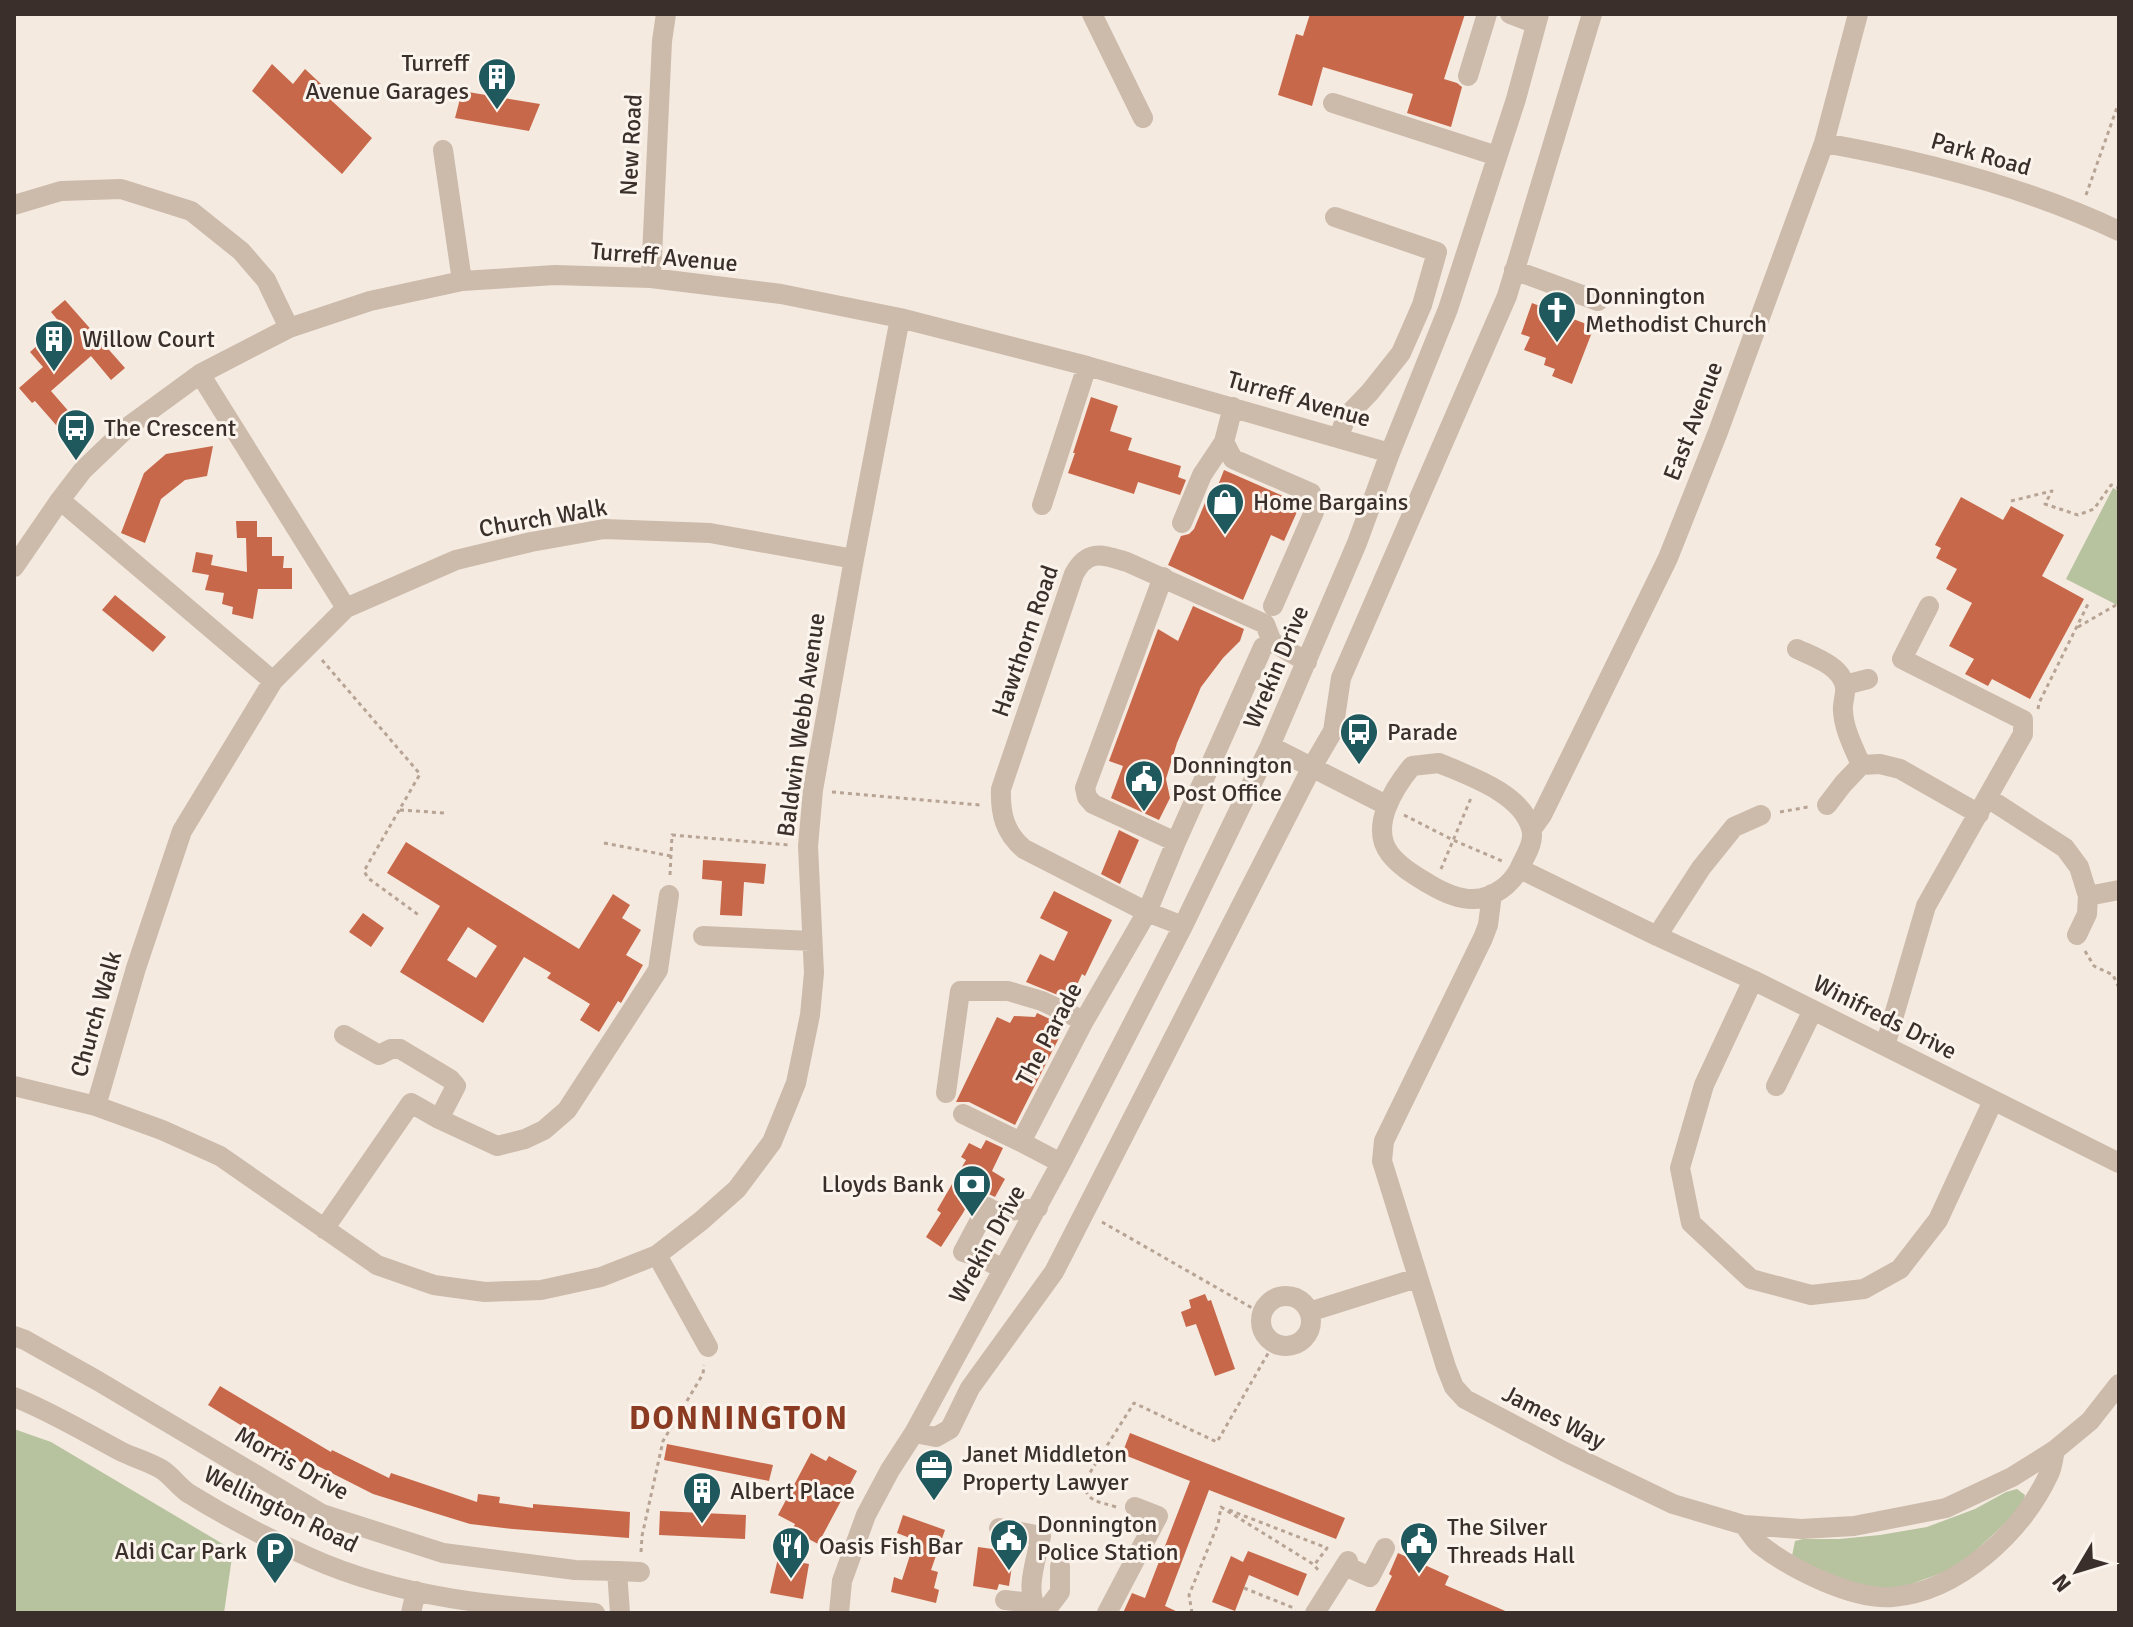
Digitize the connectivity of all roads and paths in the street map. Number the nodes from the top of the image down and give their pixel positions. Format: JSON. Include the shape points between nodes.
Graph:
{"nodes":[{"id":1,"x":666,"y":14,"type":"edge"},
{"id":2,"x":1092,"y":14,"type":"edge"},
{"id":3,"x":1487,"y":14,"type":"edge"},
{"id":4,"x":1510,"y":14,"type":"edge"},
{"id":5,"x":1592,"y":14,"type":"edge"},
{"id":6,"x":1858,"y":14,"type":"edge"},
{"id":7,"x":1537,"y":19,"type":"edge"},
{"id":8,"x":1468,"y":76,"type":"dead end"},
{"id":9,"x":2119,"y":102,"type":"edge"},
{"id":10,"x":1333,"y":103,"type":"dead end"},
{"id":11,"x":1143,"y":118,"type":"dead end"},
{"id":12,"x":1824,"y":143,"type":"junction"},
{"id":13,"x":443,"y":150,"type":"dead end"},
{"id":14,"x":1497,"y":156,"type":"junction"},
{"id":15,"x":14,"y":205,"type":"edge"},
{"id":16,"x":2080,"y":213,"type":"junction"},
{"id":17,"x":1335,"y":217,"type":"dead end"},
{"id":18,"x":2119,"y":231,"type":"edge"},
{"id":19,"x":1514,"y":270,"type":"junction"},
{"id":20,"x":651,"y":278,"type":"junction"},
{"id":21,"x":462,"y":281,"type":"junction"},
{"id":22,"x":1598,"y":301,"type":"dead end"},
{"id":23,"x":900,"y":318,"type":"junction"},
{"id":24,"x":289,"y":328,"type":"junction"},
{"id":25,"x":1087,"y":366,"type":"junction"},
{"id":26,"x":200,"y":374,"type":"junction"},
{"id":27,"x":1233,"y":407,"type":"junction"},
{"id":28,"x":1339,"y":437,"type":"junction"},
{"id":29,"x":1224,"y":442,"type":"junction"},
{"id":30,"x":1390,"y":453,"type":"junction"},
{"id":31,"x":2119,"y":488,"type":"edge"},
{"id":32,"x":60,"y":500,"type":"junction"},
{"id":33,"x":2011,"y":501,"type":"dead end"},
{"id":34,"x":1042,"y":505,"type":"dead end"},
{"id":35,"x":1182,"y":523,"type":"dead end"},
{"id":36,"x":854,"y":559,"type":"junction"},
{"id":37,"x":14,"y":567,"type":"edge"},
{"id":38,"x":1163,"y":577,"type":"junction"},
{"id":39,"x":2088,"y":604,"type":"dead end"},
{"id":40,"x":2116,"y":605,"type":"dead end"},
{"id":41,"x":1273,"y":606,"type":"dead end"},
{"id":42,"x":1929,"y":606,"type":"dead end"},
{"id":43,"x":346,"y":608,"type":"junction"},
{"id":44,"x":2076,"y":629,"type":"junction"},
{"id":45,"x":1272,"y":642,"type":"junction"},
{"id":46,"x":309,"y":645,"type":"junction"},
{"id":47,"x":1797,"y":649,"type":"dead end"},
{"id":48,"x":1307,"y":662,"type":"junction"},
{"id":49,"x":1868,"y":679,"type":"dead end"},
{"id":50,"x":273,"y":681,"type":"junction"},
{"id":51,"x":1845,"y":685,"type":"junction"},
{"id":52,"x":2037,"y":714,"type":"dead end"},
{"id":53,"x":1270,"y":746,"type":"junction"},
{"id":54,"x":1861,"y":765,"type":"junction"},
{"id":55,"x":1312,"y":767,"type":"junction"},
{"id":56,"x":1478,"y":780,"type":"junction"},
{"id":57,"x":813,"y":790,"type":"junction"},
{"id":58,"x":1386,"y":805,"type":"junction"},
{"id":59,"x":1827,"y":805,"type":"joint"},
{"id":60,"x":1984,"y":806,"type":"junction"},
{"id":61,"x":1000,"y":807,"type":"junction"},
{"id":62,"x":400,"y":810,"type":"junction"},
{"id":63,"x":445,"y":813,"type":"dead end"},
{"id":64,"x":1761,"y":815,"type":"joint"},
{"id":65,"x":1532,"y":829,"type":"junction"},
{"id":66,"x":1453,"y":840,"type":"junction"},
{"id":67,"x":1176,"y":842,"type":"junction"},
{"id":68,"x":604,"y":843,"type":"dead end"},
{"id":69,"x":808,"y":846,"type":"junction"},
{"id":70,"x":671,"y":856,"type":"junction"},
{"id":71,"x":1520,"y":869,"type":"junction"},
{"id":72,"x":1433,"y":887,"type":"junction"},
{"id":73,"x":2119,"y":890,"type":"edge"},
{"id":74,"x":1492,"y":894,"type":"junction"},
{"id":75,"x":669,"y":895,"type":"joint"},
{"id":76,"x":2088,"y":896,"type":"junction"},
{"id":77,"x":1147,"y":912,"type":"junction"},
{"id":78,"x":420,"y":916,"type":"dead end"},
{"id":79,"x":1183,"y":926,"type":"junction"},
{"id":80,"x":2077,"y":935,"type":"joint"},
{"id":81,"x":703,"y":936,"type":"dead end"},
{"id":82,"x":1657,"y":936,"type":"junction"},
{"id":83,"x":812,"y":941,"type":"junction"},
{"id":84,"x":1753,"y":980,"type":"junction"},
{"id":85,"x":2119,"y":988,"type":"edge"},
{"id":86,"x":1813,"y":1010,"type":"junction"},
{"id":87,"x":1084,"y":1021,"type":"junction"},
{"id":88,"x":344,"y":1035,"type":"dead end"},
{"id":89,"x":1885,"y":1046,"type":"junction"},
{"id":90,"x":14,"y":1086,"type":"edge"},
{"id":91,"x":1776,"y":1086,"type":"dead end"},
{"id":92,"x":946,"y":1093,"type":"dead end"},
{"id":93,"x":1993,"y":1101,"type":"junction"},
{"id":94,"x":96,"y":1106,"type":"junction"},
{"id":95,"x":963,"y":1114,"type":"dead end"},
{"id":96,"x":439,"y":1119,"type":"junction"},
{"id":97,"x":1021,"y":1142,"type":"junction"},
{"id":98,"x":1061,"y":1163,"type":"junction"},
{"id":99,"x":2119,"y":1163,"type":"edge"},
{"id":100,"x":1038,"y":1208,"type":"junction"},
{"id":101,"x":1085,"y":1212,"type":"junction"},
{"id":102,"x":324,"y":1229,"type":"junction"},
{"id":103,"x":657,"y":1255,"type":"junction"},
{"id":104,"x":1002,"y":1269,"type":"junction"},
{"id":105,"x":1417,"y":1278,"type":"junction"},
{"id":106,"x":1309,"y":1312,"type":"junction"},
{"id":107,"x":1261,"y":1313,"type":"junction"},
{"id":108,"x":14,"y":1336,"type":"edge"},
{"id":109,"x":1274,"y":1343,"type":"junction"},
{"id":110,"x":708,"y":1347,"type":"joint"},
{"id":111,"x":2119,"y":1384,"type":"edge"},
{"id":112,"x":14,"y":1397,"type":"edge"},
{"id":113,"x":914,"y":1433,"type":"junction"},
{"id":114,"x":2055,"y":1450,"type":"junction"},
{"id":115,"x":1135,"y":1507,"type":"joint"},
{"id":116,"x":1221,"y":1507,"type":"junction"},
{"id":117,"x":1744,"y":1525,"type":"junction"},
{"id":118,"x":999,"y":1528,"type":"dead end"},
{"id":119,"x":1385,"y":1548,"type":"dead end"},
{"id":120,"x":1314,"y":1565,"type":"junction"},
{"id":121,"x":1060,"y":1566,"type":"dead end"},
{"id":122,"x":617,"y":1571,"type":"junction"},
{"id":123,"x":640,"y":1572,"type":"joint"},
{"id":124,"x":1244,"y":1588,"type":"dead end"},
{"id":125,"x":1331,"y":1588,"type":"junction"},
{"id":126,"x":416,"y":1591,"type":"junction"},
{"id":127,"x":1005,"y":1600,"type":"dead end"},
{"id":128,"x":1038,"y":1610,"type":"edge"},
{"id":129,"x":411,"y":1613,"type":"edge"},
{"id":130,"x":595,"y":1613,"type":"edge"},
{"id":131,"x":620,"y":1613,"type":"edge"},
{"id":132,"x":839,"y":1613,"type":"edge"},
{"id":133,"x":1107,"y":1613,"type":"edge"},
{"id":134,"x":1192,"y":1613,"type":"edge"},
{"id":135,"x":1306,"y":1613,"type":"edge"},
{"id":136,"x":1315,"y":1613,"type":"edge"}],
"edges":[{"from":1,"to":20,"type":"street","name":"New Road"},
{"from":2,"to":11,"type":"street"},
{"from":3,"to":8,"type":"street"},
{"from":4,"to":7,"type":"street"},
{"from":5,"to":19,"type":"street"},
{"from":6,"to":12,"type":"street","name":"East Avenue"},
{"from":7,"to":14,"type":"street","name":"Wrekin Drive"},
{"from":9,"to":16,"type":"path"},
{"from":10,"to":14,"type":"street"},
{"from":12,"to":16,"type":"street","name":"Park Road","via":[[2006,186]]},
{"from":12,"to":65,"type":"street","name":"East Avenue","via":[[1668,558]]},
{"from":13,"to":21,"type":"street"},
{"from":14,"to":30,"type":"street","name":"Wrekin Drive","via":[[1448,309]]},
{"from":15,"to":24,"type":"street","via":[[61,191],[121,189],[191,211],[241,251],[266,280]]},
{"from":16,"to":18,"type":"street","name":"Park Road"},
{"from":17,"to":28,"type":"street","via":[[1437,252],[1401,353],[1346,417]]},
{"from":19,"to":22,"type":"street"},
{"from":19,"to":55,"type":"street","via":[[1341,678],[1333,731]]},
{"from":20,"to":21,"type":"street","name":"Turreff Avenue","via":[[555,275]]},
{"from":20,"to":23,"type":"street","name":"Turreff Avenue","via":[[781,294]]},
{"from":21,"to":24,"type":"street","name":"Turreff Avenue","via":[[370,301]]},
{"from":23,"to":25,"type":"street","name":"Turreff Avenue"},
{"from":23,"to":36,"type":"street","name":"Baldwin Webb Avenue"},
{"from":24,"to":26,"type":"street","name":"Turreff Avenue"},
{"from":25,"to":27,"type":"street","name":"Turreff Avenue"},
{"from":25,"to":34,"type":"street"},
{"from":26,"to":32,"type":"street","name":"Turreff Avenue","via":[[129,426]]},
{"from":26,"to":43,"type":"street"},
{"from":27,"to":28,"type":"street","name":"Turreff Avenue"},
{"from":27,"to":29,"type":"street"},
{"from":28,"to":30,"type":"street","name":"Turreff Avenue"},
{"from":29,"to":35,"type":"street","via":[[1202,475]]},
{"from":29,"to":41,"type":"street","via":[[1233,459],[1311,493],[1314,512]]},
{"from":30,"to":48,"type":"street","name":"Wrekin Drive"},
{"from":31,"to":33,"type":"path","via":[[2111,485],[2094,509],[2078,515],[2045,504],[2052,491]]},
{"from":32,"to":37,"type":"street","name":"Turreff Avenue"},
{"from":32,"to":50,"type":"street"},
{"from":36,"to":43,"type":"street","name":"Church Walk","via":[[710,533],[604,529],[456,560]]},
{"from":36,"to":57,"type":"street","name":"Baldwin Webb Avenue"},
{"from":38,"to":45,"type":"street","name":"Hawthorn Road","via":[[1265,624]]},
{"from":38,"to":61,"type":"street","name":"Hawthorn Road","via":[[1104,555],[1080,562],[1001,789]]},
{"from":38,"to":67,"type":"street","via":[[1085,788],[1093,804]]},
{"from":39,"to":44,"type":"path"},
{"from":40,"to":44,"type":"path"},
{"from":42,"to":60,"type":"street","via":[[1902,659],[2023,720],[2023,734]]},
{"from":43,"to":46,"type":"street","name":"Church Walk"},
{"from":44,"to":52,"type":"path"},
{"from":45,"to":48,"type":"street","name":"Hawthorn Road"},
{"from":45,"to":67,"type":"street","name":"The Parade","via":[[1263,647]]},
{"from":46,"to":50,"type":"street","name":"Church Walk"},
{"from":46,"to":62,"type":"path","via":[[420,774]]},
{"from":47,"to":51,"type":"street","via":[[1835,669]]},
{"from":48,"to":53,"type":"street","name":"Wrekin Drive"},
{"from":49,"to":51,"type":"street"},
{"from":50,"to":94,"type":"street","name":"Church Walk","via":[[182,831]]},
{"from":51,"to":54,"type":"street","via":[[1842,709]]},
{"from":53,"to":55,"type":"street"},
{"from":53,"to":79,"type":"street","name":"Wrekin Drive"},
{"from":54,"to":59,"type":"street"},
{"from":54,"to":60,"type":"street","via":[[1900,769]]},
{"from":55,"to":58,"type":"street"},
{"from":55,"to":101,"type":"street"},
{"from":56,"to":58,"type":"street","via":[[1439,763],[1412,766]]},
{"from":56,"to":65,"type":"street","via":[[1514,801]]},
{"from":56,"to":66,"type":"path"},
{"from":57,"to":61,"type":"path"},
{"from":57,"to":69,"type":"street","name":"Baldwin Webb Avenue"},
{"from":58,"to":66,"type":"path"},
{"from":58,"to":72,"type":"street","via":[[1383,840],[1390,854]]},
{"from":59,"to":64,"type":"path"},
{"from":60,"to":76,"type":"street","via":[[2065,848],[2079,867]]},
{"from":60,"to":89,"type":"street","via":[[1926,906]]},
{"from":61,"to":77,"type":"street","via":[[1006,828],[1024,849]]},
{"from":62,"to":63,"type":"path"},
{"from":62,"to":78,"type":"path","via":[[364,871]]},
{"from":64,"to":82,"type":"street","via":[[1734,827]]},
{"from":65,"to":71,"type":"street"},
{"from":66,"to":71,"type":"path"},
{"from":66,"to":72,"type":"path"},
{"from":67,"to":77,"type":"street","name":"The Parade"},
{"from":68,"to":70,"type":"path"},
{"from":69,"to":70,"type":"path","via":[[672,835]]},
{"from":69,"to":83,"type":"street","name":"Baldwin Webb Avenue"},
{"from":70,"to":75,"type":"path"},
{"from":71,"to":74,"type":"street"},
{"from":71,"to":82,"type":"street","name":"Winifreds Drive"},
{"from":72,"to":74,"type":"street","via":[[1479,899]]},
{"from":73,"to":76,"type":"street"},
{"from":74,"to":105,"type":"street","name":"James Way","via":[[1483,938],[1384,1141],[1384,1172]]},
{"from":75,"to":96,"type":"street","via":[[658,970],[567,1110],[544,1130],[497,1146]]},
{"from":76,"to":80,"type":"street"},
{"from":77,"to":79,"type":"street"},
{"from":77,"to":87,"type":"street","name":"The Parade"},
{"from":79,"to":98,"type":"street","name":"Wrekin Drive"},
{"from":80,"to":85,"type":"path","via":[[2092,964],[2113,975]]},
{"from":81,"to":83,"type":"street"},
{"from":82,"to":84,"type":"street","name":"Winifreds Drive"},
{"from":83,"to":103,"type":"street","name":"Baldwin Webb Avenue","via":[[810,1015],[796,1083],[772,1142],[737,1189]]},
{"from":84,"to":86,"type":"street","name":"Winifreds Drive"},
{"from":84,"to":93,"type":"street","via":[[1704,1085],[1680,1168],[1691,1223],[1751,1279],[1811,1295],[1864,1289],[1900,1269],[1938,1220]]},
{"from":86,"to":89,"type":"street","name":"Winifreds Drive"},
{"from":86,"to":91,"type":"street"},
{"from":87,"to":92,"type":"street","via":[[1008,991],[960,991]]},
{"from":87,"to":97,"type":"street","name":"The Parade"},
{"from":88,"to":96,"type":"street","via":[[379,1055],[400,1049],[450,1079],[456,1086]]},
{"from":89,"to":93,"type":"street","name":"Winifreds Drive"},
{"from":90,"to":94,"type":"street","name":"Baldwin Webb Avenue"},
{"from":93,"to":99,"type":"street","name":"Winifreds Drive"},
{"from":94,"to":102,"type":"street","name":"Baldwin Webb Avenue","via":[[220,1156]]},
{"from":95,"to":97,"type":"street"},
{"from":96,"to":102,"type":"street","via":[[411,1103]]},
{"from":97,"to":98,"type":"street"},
{"from":98,"to":100,"type":"street","name":"Wrekin Drive"},
{"from":100,"to":104,"type":"street","name":"Wrekin Drive"},
{"from":100,"to":104,"type":"street","via":[[996,1212],[987,1207],[963,1252]]},
{"from":101,"to":107,"type":"path"},
{"from":101,"to":113,"type":"street","via":[[1054,1272],[970,1388],[950,1429],[936,1437]]},
{"from":102,"to":103,"type":"street","name":"Baldwin Webb Avenue","via":[[377,1265],[434,1285],[485,1292],[541,1290],[601,1277]]},
{"from":103,"to":110,"type":"street"},
{"from":104,"to":113,"type":"street","name":"Wrekin Drive"},
{"from":105,"to":106,"type":"street"},
{"from":105,"to":117,"type":"street","name":"James Way","via":[[1446,1367],[1465,1399],[1673,1504]]},
{"from":106,"to":107,"type":"street","via":[[1300,1300],[1285,1296],[1270,1301]]},
{"from":106,"to":109,"type":"street","via":[[1310,1327],[1303,1340],[1289,1346]]},
{"from":107,"to":109,"type":"street","via":[[1262,1331]]},
{"from":108,"to":122,"type":"street","name":"Morris Drive","via":[[322,1514],[443,1553]]},
{"from":109,"to":115,"type":"path","via":[[1217,1442],[1134,1403],[1084,1482],[1091,1499]]},
{"from":110,"to":123,"type":"path","via":[[703,1374],[663,1441],[642,1536]]},
{"from":111,"to":114,"type":"street","name":"James Way","via":[[2090,1421]]},
{"from":112,"to":126,"type":"street","name":"Wellington Road","via":[[163,1470],[185,1491],[311,1558]]},
{"from":113,"to":132,"type":"street","name":"Wrekin Drive","via":[[866,1515],[842,1581]]},
{"from":114,"to":117,"type":"street","name":"James Way","via":[[1946,1508],[1854,1526]]},
{"from":114,"to":117,"type":"street","name":"James Way","via":[[2051,1471],[2025,1514],[1993,1549],[1929,1589],[1892,1597],[1860,1594],[1787,1562],[1757,1542]]},
{"from":115,"to":133,"type":"street","via":[[1158,1516]]},
{"from":116,"to":120,"type":"path"},
{"from":116,"to":120,"type":"path","via":[[1327,1548]]},
{"from":116,"to":134,"type":"path","via":[[1189,1595]]},
{"from":118,"to":128,"type":"street","via":[[1041,1536],[1030,1589]]},
{"from":119,"to":125,"type":"street","via":[[1370,1577],[1346,1564]]},
{"from":120,"to":125,"type":"path"},
{"from":121,"to":128,"type":"street","via":[[1060,1592]]},
{"from":122,"to":123,"type":"street","name":"Morris Drive"},
{"from":122,"to":131,"type":"street"},
{"from":124,"to":135,"type":"path"},
{"from":125,"to":136,"type":"street"},
{"from":126,"to":129,"type":"street"},
{"from":126,"to":130,"type":"street","name":"Wellington Road"},
{"from":127,"to":128,"type":"street"}]}
